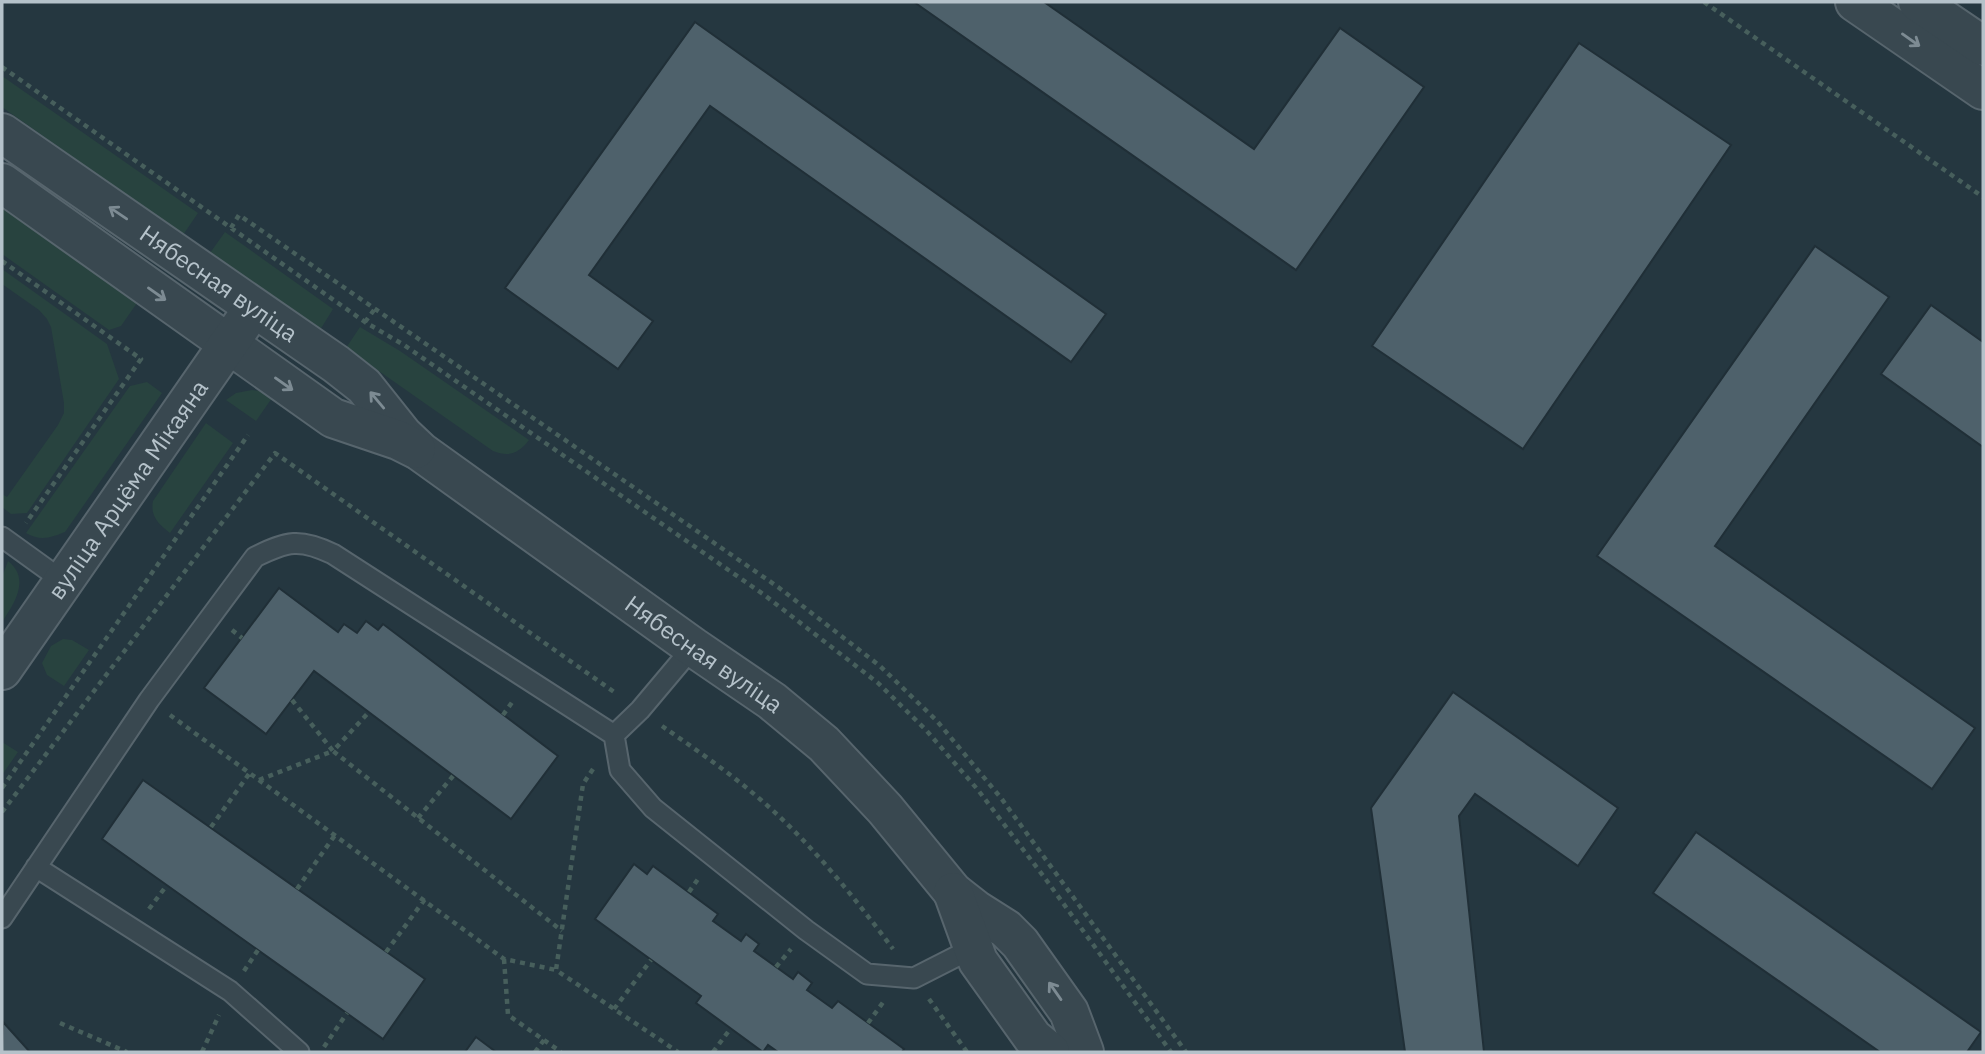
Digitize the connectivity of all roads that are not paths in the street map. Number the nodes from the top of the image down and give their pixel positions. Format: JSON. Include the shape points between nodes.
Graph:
{"nodes":[{"id":1,"x":1855,"y":2,"type":"edge"},
{"id":2,"x":1918,"y":2,"type":"edge"},
{"id":3,"x":1983,"y":47,"type":"edge"},
{"id":4,"x":1983,"y":90,"type":"edge"},
{"id":5,"x":2,"y":133,"type":"edge"},
{"id":6,"x":2,"y":183,"type":"edge"},
{"id":7,"x":255,"y":307,"type":"junction"},
{"id":8,"x":228,"y":345,"type":"junction"},
{"id":9,"x":421,"y":452,"type":"junction"},
{"id":10,"x":7,"y":541,"type":"edge"},
{"id":11,"x":63,"y":582,"type":"junction"},
{"id":12,"x":693,"y":647,"type":"junction"},
{"id":13,"x":2,"y":670,"type":"edge"},
{"id":14,"x":614,"y":735,"type":"junction"},
{"id":15,"x":36,"y":867,"type":"junction"},
{"id":16,"x":953,"y":892,"type":"junction"},
{"id":17,"x":2,"y":918,"type":"edge"},
{"id":18,"x":973,"y":948,"type":"junction"},
{"id":19,"x":299,"y":1052,"type":"edge"},
{"id":20,"x":1049,"y":1052,"type":"edge"},
{"id":21,"x":1084,"y":1052,"type":"edge"}],
"edges":[{"from":1,"to":4,"type":"street","one_way":true},
{"from":2,"to":3,"type":"street"},
{"from":7,"to":5,"type":"street","name":"Нябесная вуліца","one_way":true},
{"from":6,"to":8,"type":"street","name":"Нябесная вуліца","one_way":true},
{"from":7,"to":8,"type":"street","name":"вуліца Арцёма Мікаяна"},
{"from":9,"to":7,"type":"street","name":"Нябесная вуліца","one_way":true,"via":[[364,386]]},
{"from":8,"to":9,"type":"street","name":"Нябесная вуліца","one_way":true,"via":[[333,418]]},
{"from":8,"to":11,"type":"street","name":"вуліца Арцёма Мікаяна"},
{"from":9,"to":12,"type":"street","name":"Нябесная вуліца"},
{"from":10,"to":11,"type":"lane"},
{"from":11,"to":13,"type":"street","name":"вуліца Арцёма Мікаяна"},
{"from":12,"to":14,"type":"lane"},
{"from":12,"to":16,"type":"street","name":"Нябесная вуліца","via":[[772,701],[824,744]]},
{"from":14,"to":15,"type":"lane","via":[[333,554],[298,541],[276,546],[255,557],[149,700]]},
{"from":14,"to":18,"type":"lane","via":[[620,770],[653,808],[867,974],[915,978]]},
{"from":15,"to":17,"type":"lane"},
{"from":15,"to":19,"type":"lane","via":[[230,990]]},
{"from":16,"to":18,"type":"street","name":"Нябесная вуліца"},
{"from":21,"to":16,"type":"street","name":"Нябесная вуліца","one_way":true,"via":[[1069,1012],[1020,943]]},
{"from":18,"to":20,"type":"street","name":"Нябесная вуліца","via":[[1033,1038]]}]}
